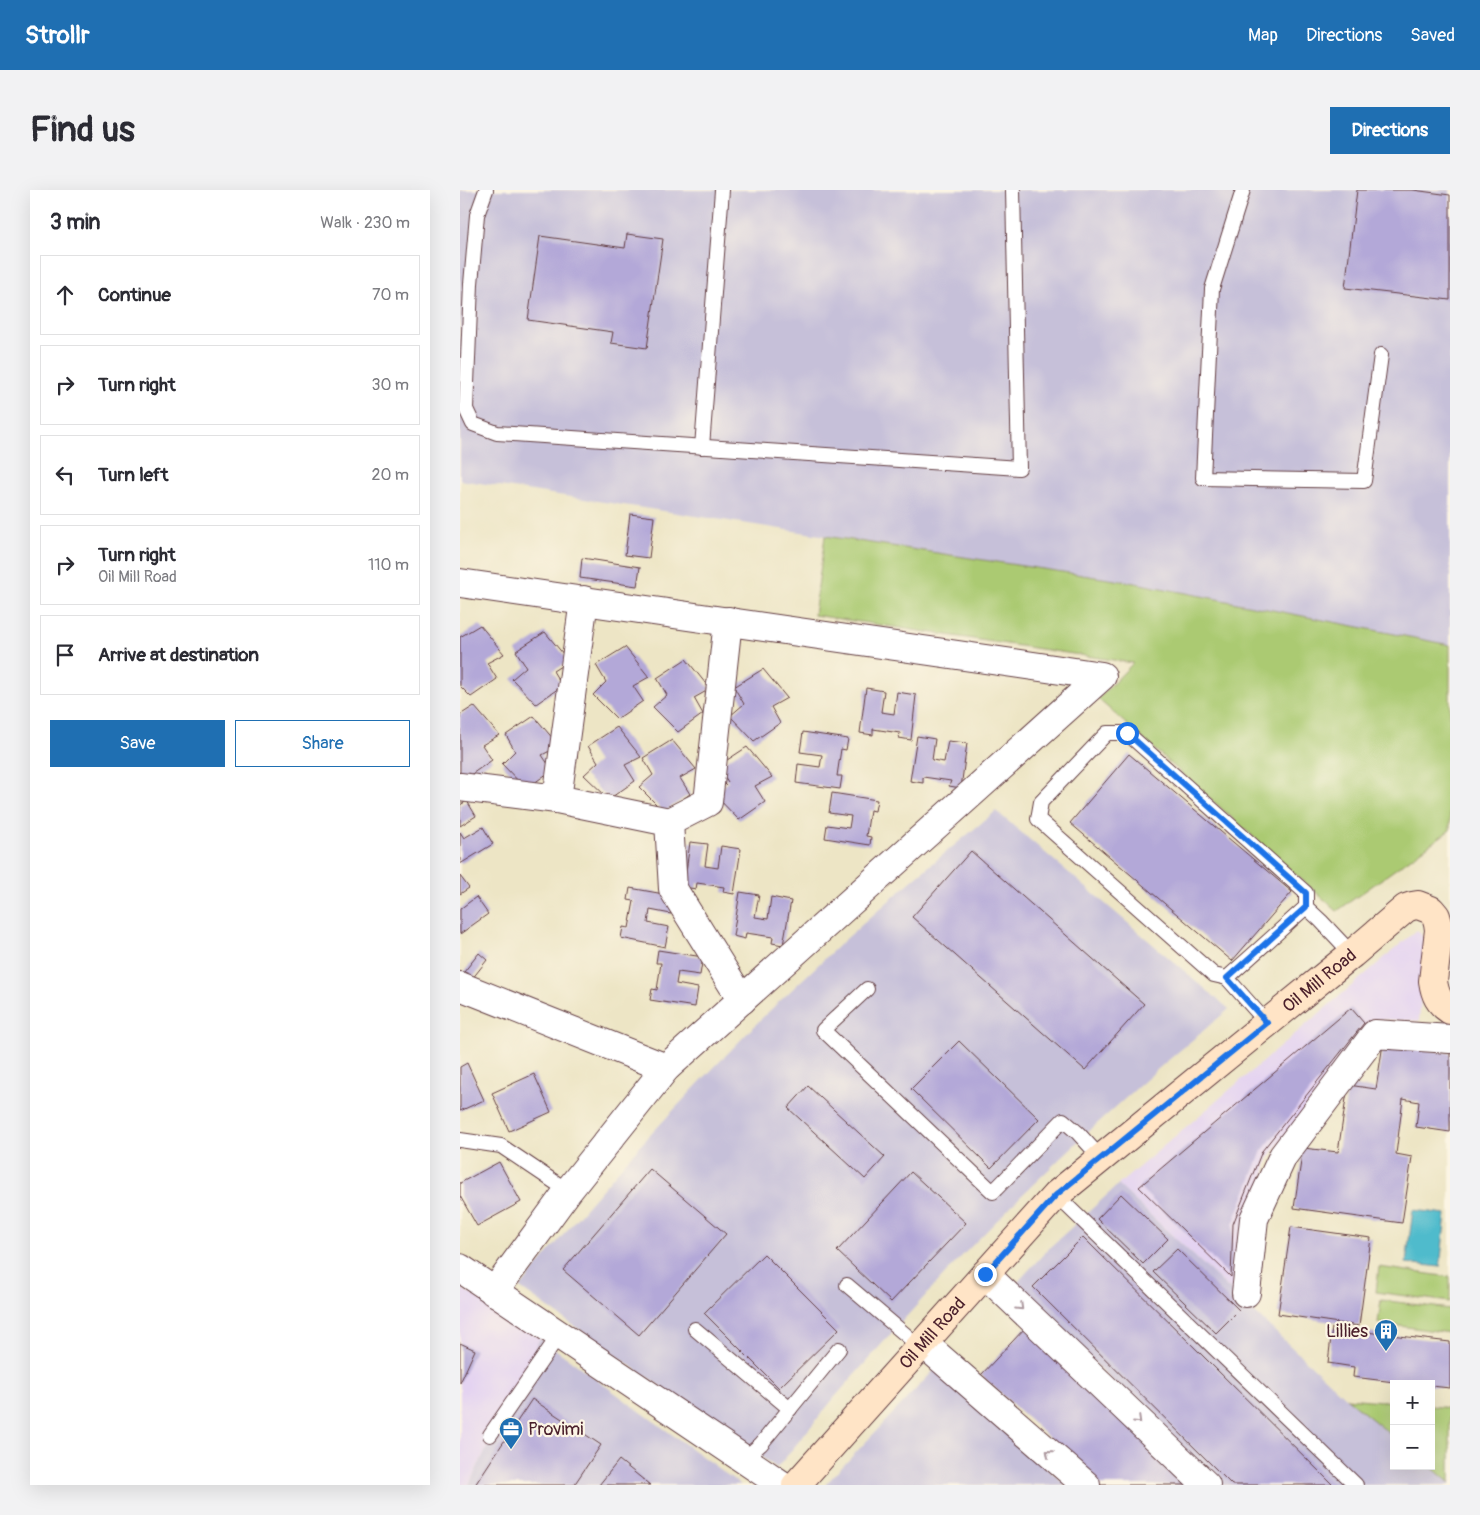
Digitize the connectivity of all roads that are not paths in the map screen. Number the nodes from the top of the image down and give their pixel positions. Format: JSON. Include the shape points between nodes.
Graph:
{"nodes":[{"id":1,"x":486,"y":190,"type":"edge"},
{"id":2,"x":722,"y":190,"type":"edge"},
{"id":3,"x":1013,"y":190,"type":"edge"},
{"id":4,"x":1243,"y":190,"type":"edge"},
{"id":5,"x":1381,"y":355,"type":"dead end"},
{"id":6,"x":702,"y":447,"type":"junction"},
{"id":7,"x":460,"y":582,"type":"edge"},
{"id":8,"x":584,"y":600,"type":"junction"},
{"id":9,"x":728,"y":621,"type":"junction"},
{"id":10,"x":460,"y":787,"type":"edge"},
{"id":11,"x":557,"y":799,"type":"junction"},
{"id":12,"x":669,"y":822,"type":"junction"},
{"id":13,"x":1306,"y":907,"type":"junction"},
{"id":14,"x":1352,"y":954,"type":"junction"},
{"id":15,"x":1227,"y":978,"type":"junction"},
{"id":16,"x":460,"y":986,"type":"edge"},
{"id":17,"x":867,"y":989,"type":"dead end"},
{"id":18,"x":742,"y":1000,"type":"junction"},
{"id":19,"x":1450,"y":1010,"type":"edge"},
{"id":20,"x":1267,"y":1023,"type":"junction"},
{"id":21,"x":1450,"y":1039,"type":"edge"},
{"id":22,"x":666,"y":1068,"type":"junction"},
{"id":23,"x":460,"y":1140,"type":"edge"},
{"id":24,"x":1101,"y":1158,"type":"junction"},
{"id":25,"x":568,"y":1190,"type":"junction"},
{"id":26,"x":1056,"y":1195,"type":"junction"},
{"id":27,"x":460,"y":1268,"type":"edge"},
{"id":28,"x":985,"y":1274,"type":"junction"},
{"id":29,"x":847,"y":1285,"type":"dead end"},
{"id":30,"x":494,"y":1292,"type":"junction"},
{"id":31,"x":1246,"y":1293,"type":"dead end"},
{"id":32,"x":695,"y":1329,"type":"dead end"},
{"id":33,"x":559,"y":1335,"type":"junction"},
{"id":34,"x":921,"y":1345,"type":"junction"},
{"id":35,"x":839,"y":1349,"type":"dead end"},
{"id":36,"x":790,"y":1409,"type":"junction"},
{"id":37,"x":490,"y":1435,"type":"dead end"},
{"id":38,"x":744,"y":1459,"type":"junction"},
{"id":39,"x":782,"y":1485,"type":"edge"},
{"id":40,"x":796,"y":1485,"type":"edge"},
{"id":41,"x":1086,"y":1485,"type":"edge"},
{"id":42,"x":1206,"y":1485,"type":"edge"},
{"id":43,"x":1356,"y":1485,"type":"edge"}],
"edges":[{"from":1,"to":6,"type":"lane","via":[[477,215],[471,284],[466,408],[472,424],[497,433]]},
{"from":2,"to":6,"type":"lane"},
{"from":3,"to":6,"type":"lane","via":[[1019,468]]},
{"from":4,"to":5,"type":"lane","via":[[1212,288],[1204,478],[1364,481]]},
{"from":7,"to":8,"type":"street"},
{"from":8,"to":9,"type":"street"},
{"from":8,"to":11,"type":"street"},
{"from":9,"to":12,"type":"street","via":[[708,802]]},
{"from":9,"to":18,"type":"street","via":[[1102,676]]},
{"from":10,"to":11,"type":"street"},
{"from":11,"to":12,"type":"street"},
{"from":12,"to":18,"type":"street","via":[[673,889]]},
{"from":13,"to":14,"type":"lane"},
{"from":13,"to":15,"type":"lane"},
{"from":13,"to":15,"type":"lane","via":[[1306,893],[1127,733],[1107,733],[1041,802],[1038,819],[1214,975]]},
{"from":14,"to":19,"type":"main road","name":"Oil Mill Road","via":[[1406,908],[1418,905],[1431,910],[1439,930],[1434,990],[1441,1004]]},
{"from":14,"to":20,"type":"main road","name":"Oil Mill Road"},
{"from":15,"to":20,"type":"lane"},
{"from":16,"to":22,"type":"street"},
{"from":17,"to":24,"type":"lane","via":[[823,1030],[993,1192],[1063,1120]]},
{"from":18,"to":22,"type":"street"},
{"from":20,"to":24,"type":"main road","name":"Oil Mill Road"},
{"from":21,"to":31,"type":"street","via":[[1376,1034],[1283,1156],[1254,1219]]},
{"from":22,"to":25,"type":"street"},
{"from":23,"to":25,"type":"lane","via":[[501,1146]]},
{"from":24,"to":26,"type":"main road","name":"Oil Mill Road"},
{"from":25,"to":30,"type":"street"},
{"from":26,"to":28,"type":"main road","name":"Oil Mill Road"},
{"from":26,"to":43,"type":"lane"},
{"from":27,"to":30,"type":"street"},
{"from":28,"to":34,"type":"main road","name":"Oil Mill Road"},
{"from":28,"to":42,"type":"street","one_way":true},
{"from":29,"to":34,"type":"lane"},
{"from":30,"to":33,"type":"street"},
{"from":32,"to":36,"type":"lane"},
{"from":33,"to":37,"type":"lane"},
{"from":33,"to":38,"type":"street"},
{"from":34,"to":40,"type":"main road","name":"Oil Mill Road"},
{"from":41,"to":34,"type":"street","one_way":true},
{"from":35,"to":36,"type":"lane"},
{"from":36,"to":38,"type":"lane"},
{"from":38,"to":39,"type":"street"}]}
